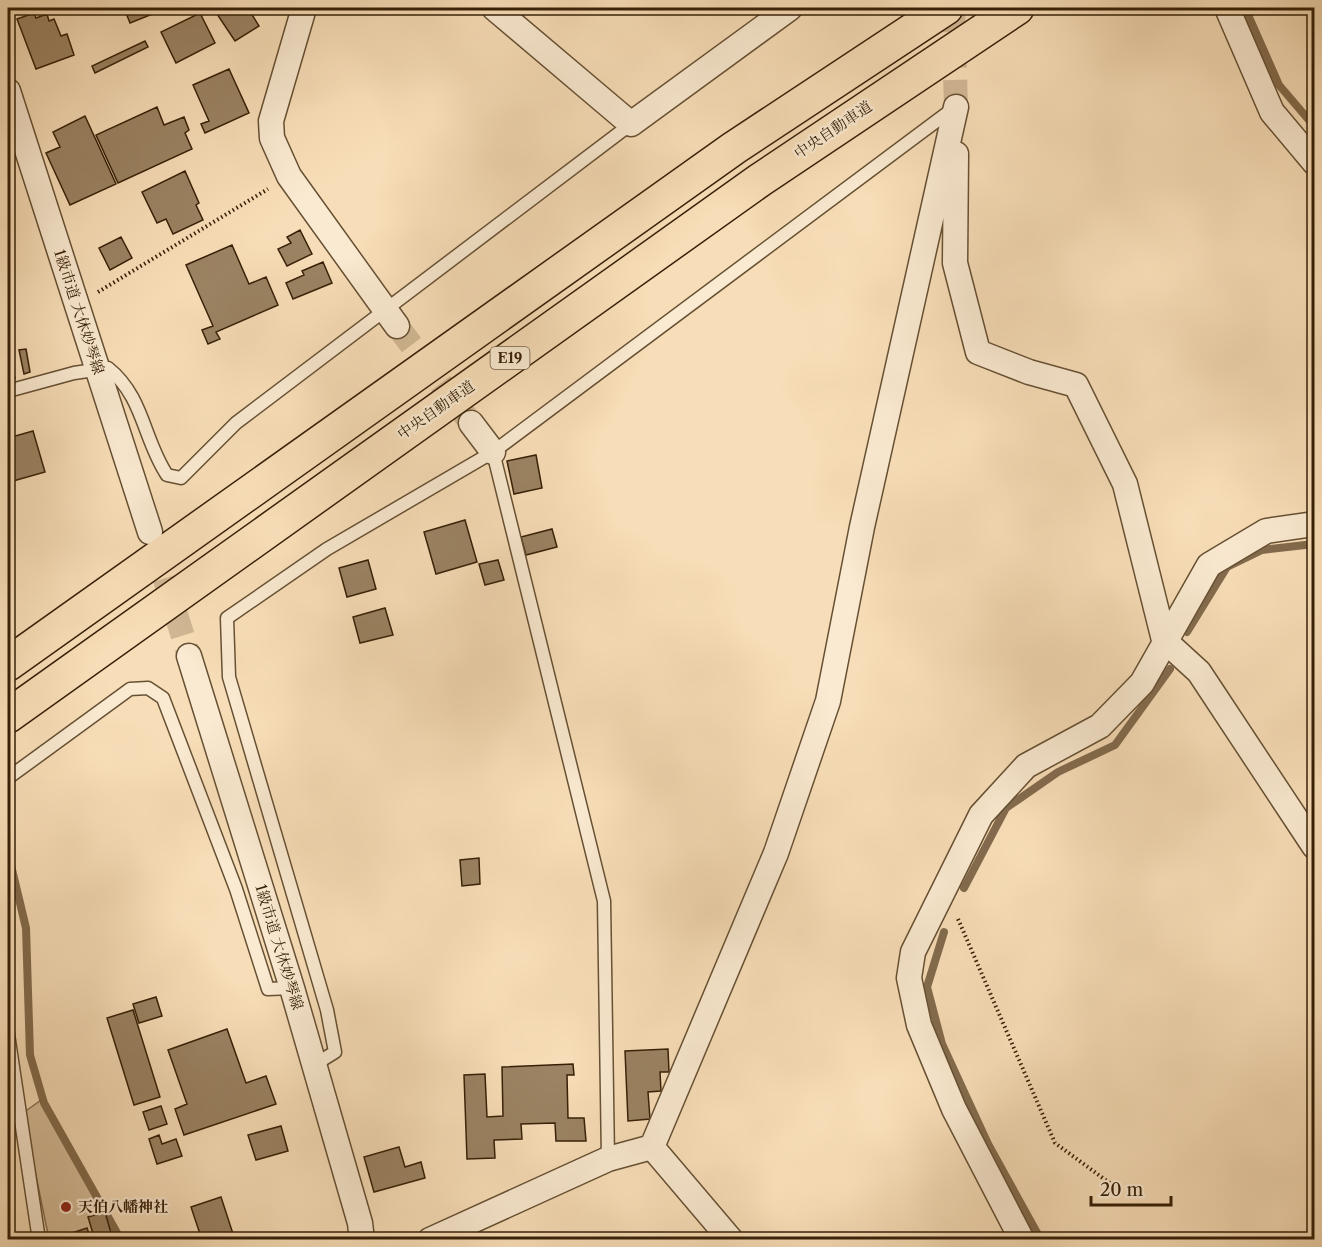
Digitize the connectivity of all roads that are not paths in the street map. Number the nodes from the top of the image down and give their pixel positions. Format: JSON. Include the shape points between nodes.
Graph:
{"nodes":[{"id":1,"x":304,"y":8,"type":"edge"},
{"id":2,"x":494,"y":8,"type":"edge"},
{"id":3,"x":790,"y":8,"type":"edge"},
{"id":4,"x":946,"y":8,"type":"edge"},
{"id":5,"x":1017,"y":8,"type":"edge"},
{"id":6,"x":1227,"y":8,"type":"edge"},
{"id":7,"x":8,"y":91,"type":"edge"},
{"id":8,"x":956,"y":106,"type":"junction"},
{"id":9,"x":631,"y":124,"type":"junction"},
{"id":10,"x":1314,"y":162,"type":"edge"},
{"id":11,"x":392,"y":319,"type":"junction"},
{"id":12,"x":98,"y":369,"type":"junction"},
{"id":13,"x":8,"y":391,"type":"edge"},
{"id":14,"x":471,"y":423,"type":"tunnel mouth"},
{"id":15,"x":493,"y":453,"type":"junction"},
{"id":16,"x":1314,"y":524,"type":"edge"},
{"id":17,"x":150,"y":532,"type":"tunnel mouth"},
{"id":18,"x":1164,"y":640,"type":"junction"},
{"id":19,"x":189,"y":656,"type":"tunnel mouth"},
{"id":20,"x":8,"y":664,"type":"edge"},
{"id":21,"x":8,"y":716,"type":"edge"},
{"id":22,"x":8,"y":778,"type":"edge"},
{"id":23,"x":1314,"y":846,"type":"edge"},
{"id":24,"x":292,"y":988,"type":"junction"},
{"id":25,"x":8,"y":1034,"type":"edge"},
{"id":26,"x":314,"y":1065,"type":"junction"},
{"id":27,"x":652,"y":1148,"type":"junction"},
{"id":28,"x":608,"y":1159,"type":"junction"},
{"id":29,"x":39,"y":1239,"type":"edge"},
{"id":30,"x":362,"y":1239,"type":"edge"},
{"id":31,"x":430,"y":1239,"type":"edge"},
{"id":32,"x":731,"y":1239,"type":"edge"},
{"id":33,"x":1022,"y":1239,"type":"edge"}],
"edges":[{"from":1,"to":11,"type":"street","via":[[271,121],[272,138],[289,176]]},
{"from":2,"to":9,"type":"street"},
{"from":3,"to":9,"type":"street"},
{"from":4,"to":20,"type":"highway","number":"E19","via":[[734,148]]},
{"from":5,"to":21,"type":"highway","name":"中央自動車道","number":"E19","via":[[760,180]]},
{"from":6,"to":10,"type":"street","via":[[1272,112]]},
{"from":7,"to":12,"type":"street","name":"1級市道 大休妙琴線"},
{"from":8,"to":15,"type":"lane"},
{"from":8,"to":18,"type":"street","via":[[955,263],[978,352],[1076,385],[1125,484]]},
{"from":8,"to":27,"type":"street","via":[[862,527],[828,701],[776,853]]},
{"from":9,"to":11,"type":"lane"},
{"from":11,"to":12,"type":"lane","via":[[236,423],[181,478],[167,475],[157,460],[141,412],[123,380],[108,368]]},
{"from":12,"to":13,"type":"lane"},
{"from":12,"to":17,"type":"street","name":"1級市道 大休妙琴線"},
{"from":14,"to":15,"type":"street"},
{"from":15,"to":26,"type":"lane","via":[[327,549],[227,618],[229,677],[327,1010],[335,1052]]},
{"from":15,"to":28,"type":"lane","via":[[604,901]]},
{"from":16,"to":18,"type":"street","via":[[1266,531],[1209,565]]},
{"from":18,"to":23,"type":"street","via":[[1199,672]]},
{"from":18,"to":33,"type":"street","via":[[1142,683],[1100,726],[1026,766],[981,815],[913,952],[909,978],[919,1025],[954,1109]]},
{"from":19,"to":24,"type":"street","name":"1級市道 大休妙琴線"},
{"from":22,"to":24,"type":"lane","via":[[130,689],[148,688],[164,698],[236,889],[268,989]]},
{"from":24,"to":26,"type":"street","name":"1級市道 大休妙琴線"},
{"from":25,"to":29,"type":"lane"},
{"from":26,"to":30,"type":"street","name":"1級市道 大休妙琴線"},
{"from":27,"to":28,"type":"street"},
{"from":27,"to":32,"type":"street"},
{"from":28,"to":31,"type":"street"}]}
